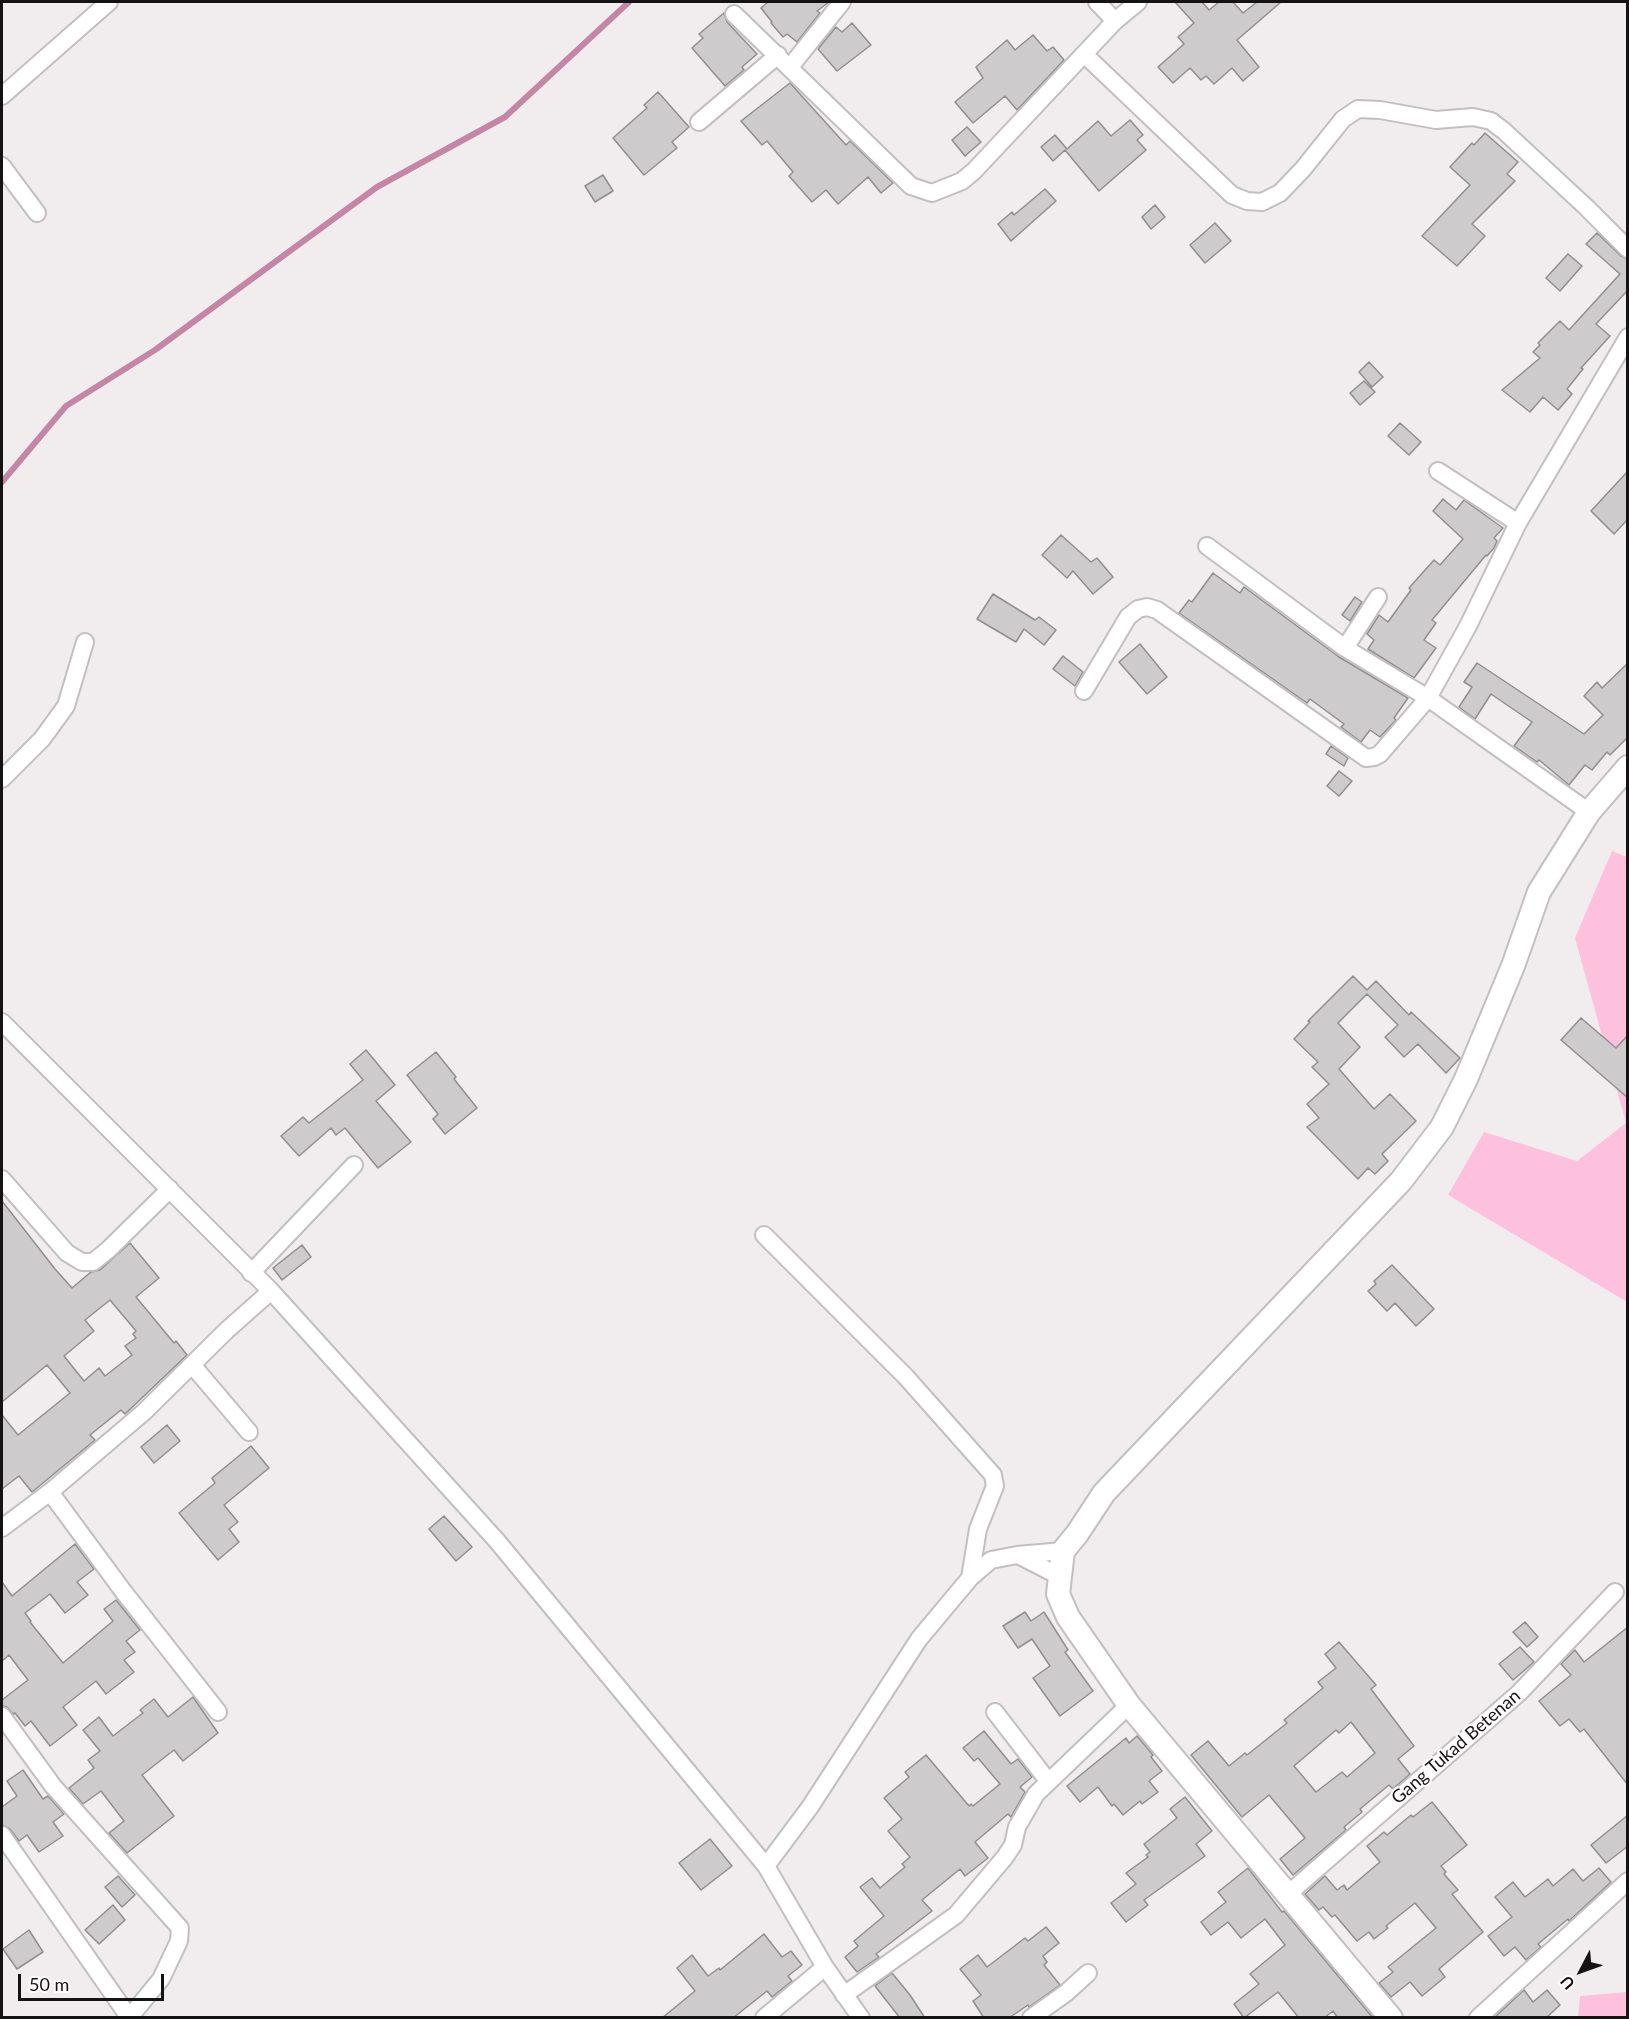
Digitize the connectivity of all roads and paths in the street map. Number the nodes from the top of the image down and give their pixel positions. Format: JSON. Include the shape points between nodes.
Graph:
{"nodes":[{"id":1,"x":108,"y":2,"type":"edge"},
{"id":2,"x":842,"y":2,"type":"edge"},
{"id":3,"x":1097,"y":2,"type":"edge"},
{"id":4,"x":1138,"y":2,"type":"edge"},
{"id":5,"x":734,"y":14,"type":"dead end"},
{"id":6,"x":1115,"y":21,"type":"junction"},
{"id":7,"x":1084,"y":54,"type":"junction"},
{"id":8,"x":778,"y":55,"type":"junction"},
{"id":9,"x":790,"y":67,"type":"junction"},
{"id":10,"x":2,"y":96,"type":"edge"},
{"id":11,"x":699,"y":122,"type":"dead end"},
{"id":12,"x":2,"y":166,"type":"edge"},
{"id":13,"x":36,"y":213,"type":"dead end"},
{"id":14,"x":1628,"y":249,"type":"edge"},
{"id":15,"x":1628,"y":337,"type":"edge"},
{"id":16,"x":1438,"y":471,"type":"dead end"},
{"id":17,"x":1518,"y":523,"type":"junction"},
{"id":18,"x":1207,"y":546,"type":"dead end"},
{"id":19,"x":1378,"y":597,"type":"dead end"},
{"id":20,"x":85,"y":642,"type":"dead end"},
{"id":21,"x":1345,"y":648,"type":"junction"},
{"id":22,"x":1084,"y":691,"type":"dead end"},
{"id":23,"x":1428,"y":698,"type":"junction"},
{"id":24,"x":1628,"y":767,"type":"edge"},
{"id":25,"x":2,"y":778,"type":"edge"},
{"id":26,"x":1589,"y":812,"type":"junction"},
{"id":27,"x":2,"y":1022,"type":"edge"},
{"id":28,"x":354,"y":1165,"type":"dead end"},
{"id":29,"x":2,"y":1179,"type":"edge"},
{"id":30,"x":170,"y":1189,"type":"junction"},
{"id":31,"x":764,"y":1235,"type":"dead end"},
{"id":32,"x":251,"y":1273,"type":"junction"},
{"id":33,"x":271,"y":1291,"type":"junction"},
{"id":34,"x":193,"y":1366,"type":"junction"},
{"id":35,"x":249,"y":1432,"type":"dead end"},
{"id":36,"x":50,"y":1492,"type":"junction"},
{"id":37,"x":2,"y":1528,"type":"edge"},
{"id":38,"x":1063,"y":1551,"type":"junction"},
{"id":39,"x":1017,"y":1555,"type":"junction"},
{"id":40,"x":1059,"y":1576,"type":"junction"},
{"id":41,"x":970,"y":1578,"type":"junction"},
{"id":42,"x":1615,"y":1592,"type":"dead end"},
{"id":43,"x":1129,"y":1705,"type":"junction"},
{"id":44,"x":218,"y":1712,"type":"dead end"},
{"id":45,"x":995,"y":1712,"type":"dead end"},
{"id":46,"x":2,"y":1716,"type":"edge"},
{"id":47,"x":1048,"y":1781,"type":"junction"},
{"id":48,"x":2,"y":1835,"type":"edge"},
{"id":49,"x":766,"y":1866,"type":"junction"},
{"id":50,"x":1628,"y":1881,"type":"edge"},
{"id":51,"x":1288,"y":1894,"type":"junction"},
{"id":52,"x":825,"y":1967,"type":"junction"},
{"id":53,"x":1088,"y":1973,"type":"dead end"},
{"id":54,"x":844,"y":1995,"type":"junction"},
{"id":55,"x":129,"y":2017,"type":"edge"},
{"id":56,"x":764,"y":2018,"type":"edge"},
{"id":57,"x":861,"y":2018,"type":"edge"},
{"id":58,"x":1031,"y":2018,"type":"edge"},
{"id":59,"x":1391,"y":2018,"type":"edge"},
{"id":60,"x":1478,"y":2018,"type":"edge"}],
"edges":[{"from":1,"to":10,"type":"street"},
{"from":2,"to":9,"type":"street"},
{"from":3,"to":6,"type":"street"},
{"from":4,"to":6,"type":"street"},
{"from":5,"to":8,"type":"street"},
{"from":6,"to":7,"type":"street"},
{"from":7,"to":9,"type":"street","via":[[974,171],[962,181],[932,193],[911,186]]},
{"from":7,"to":14,"type":"street","via":[[1232,195],[1247,201],[1262,202],[1280,193],[1343,119],[1358,109],[1436,120],[1473,117],[1491,121],[1504,131]]},
{"from":8,"to":9,"type":"street"},
{"from":8,"to":11,"type":"street"},
{"from":12,"to":13,"type":"street"},
{"from":15,"to":17,"type":"street"},
{"from":16,"to":17,"type":"street"},
{"from":17,"to":23,"type":"street"},
{"from":18,"to":21,"type":"street"},
{"from":19,"to":21,"type":"street"},
{"from":20,"to":25,"type":"street","via":[[66,706],[42,739]]},
{"from":21,"to":23,"type":"street"},
{"from":22,"to":23,"type":"street","via":[[1128,617],[1147,607],[1157,610],[1366,758],[1380,754]]},
{"from":23,"to":26,"type":"street"},
{"from":24,"to":26,"type":"main road"},
{"from":26,"to":38,"type":"main road","via":[[1539,892],[1466,1079],[1442,1127],[1401,1181],[1104,1493]]},
{"from":27,"to":30,"type":"street"},
{"from":28,"to":32,"type":"street"},
{"from":29,"to":30,"type":"street","via":[[67,1253],[82,1262],[93,1262],[108,1250]]},
{"from":30,"to":32,"type":"street"},
{"from":31,"to":41,"type":"street","via":[[906,1377],[993,1475],[995,1486],[978,1529]]},
{"from":32,"to":33,"type":"street"},
{"from":33,"to":34,"type":"street"},
{"from":33,"to":49,"type":"street","via":[[497,1541]]},
{"from":34,"to":35,"type":"street"},
{"from":34,"to":36,"type":"street"},
{"from":36,"to":37,"type":"street"},
{"from":36,"to":44,"type":"street"},
{"from":38,"to":39,"type":"street"},
{"from":38,"to":40,"type":"main road"},
{"from":39,"to":40,"type":"street"},
{"from":39,"to":41,"type":"street","via":[[991,1560]]},
{"from":40,"to":43,"type":"main road","via":[[1058,1594],[1068,1617]]},
{"from":41,"to":49,"type":"street","via":[[919,1639],[810,1807]]},
{"from":42,"to":51,"type":"street","name":"Gang Tukad Betenan","via":[[1519,1693]]},
{"from":43,"to":47,"type":"street"},
{"from":43,"to":51,"type":"main road"},
{"from":45,"to":47,"type":"street"},
{"from":46,"to":55,"type":"street","via":[[54,1786],[180,1928],[179,1941],[161,1979]]},
{"from":47,"to":54,"type":"street","via":[[1017,1827],[1005,1857],[956,1915]]},
{"from":48,"to":55,"type":"street"},
{"from":49,"to":52,"type":"street"},
{"from":50,"to":60,"type":"street"},
{"from":51,"to":59,"type":"main road"},
{"from":52,"to":54,"type":"street"},
{"from":52,"to":56,"type":"street"},
{"from":53,"to":58,"type":"street"},
{"from":54,"to":57,"type":"street"}]}
